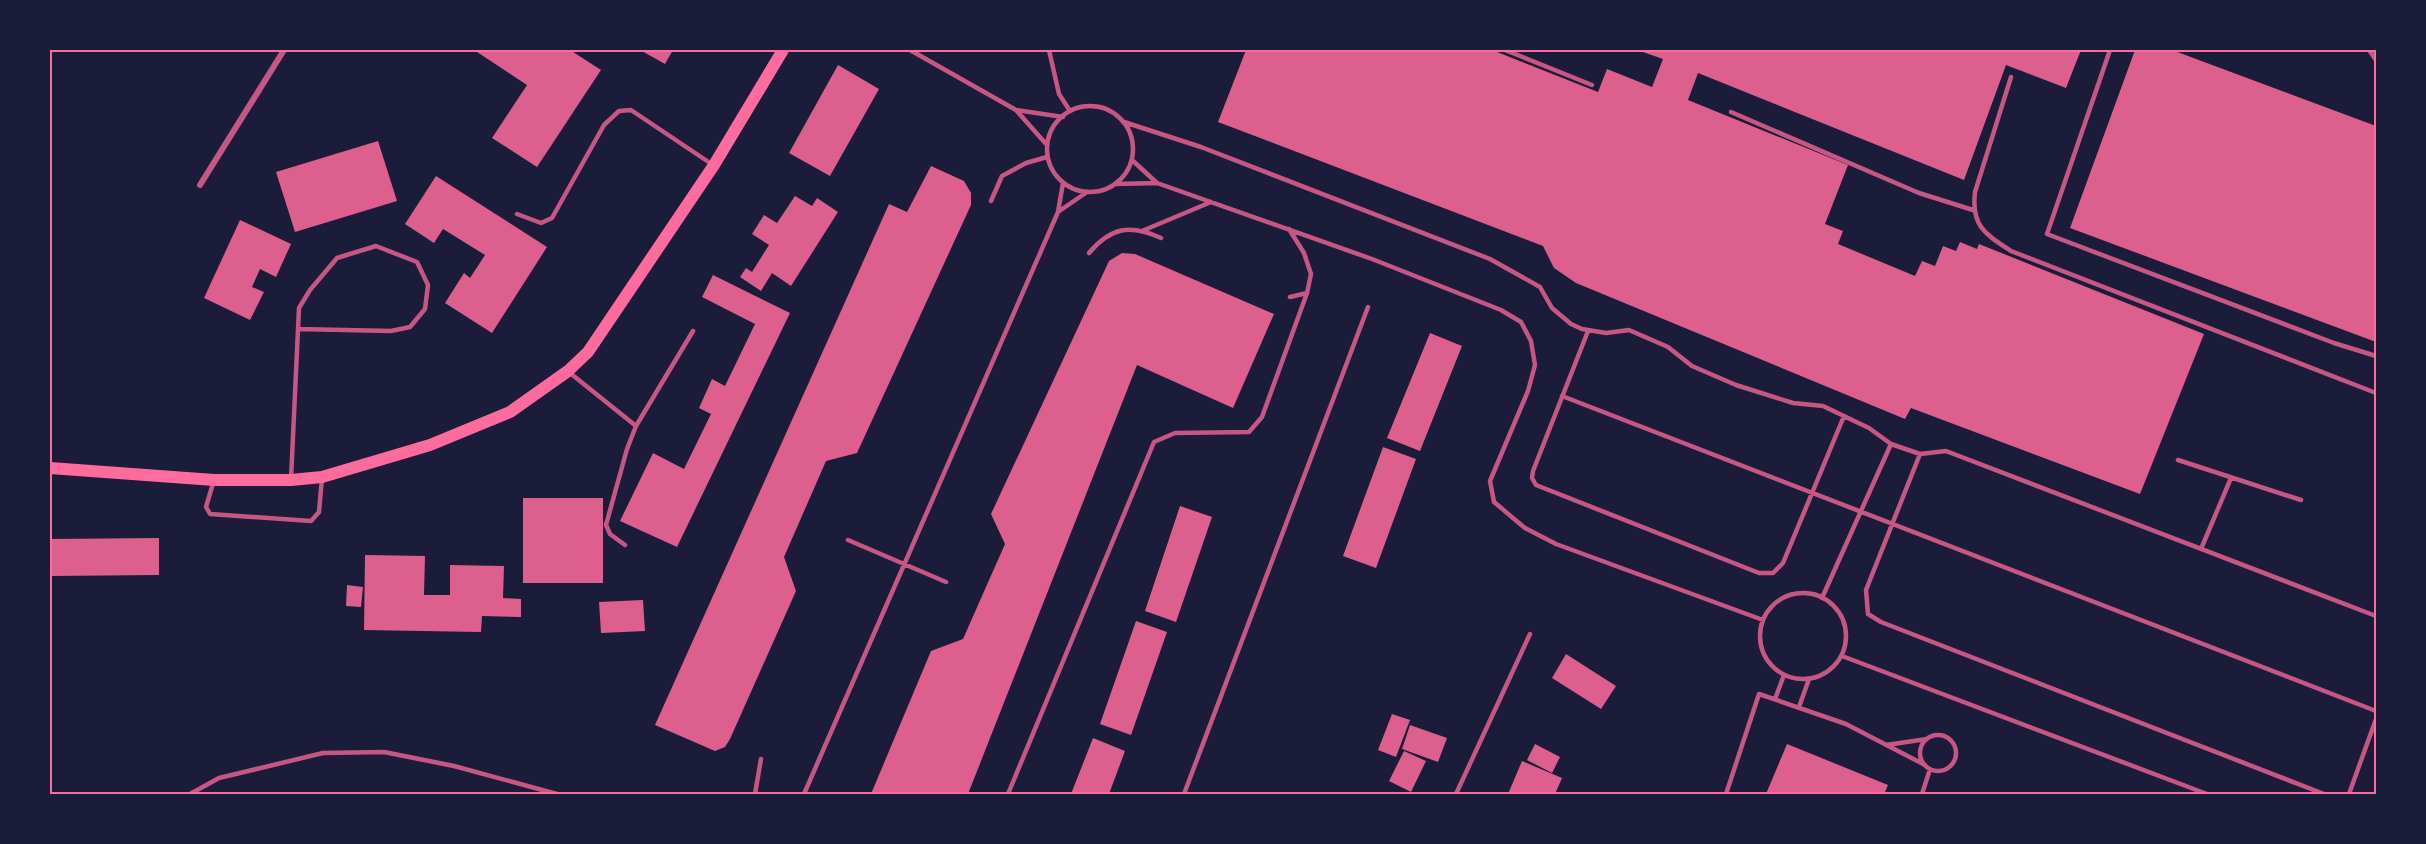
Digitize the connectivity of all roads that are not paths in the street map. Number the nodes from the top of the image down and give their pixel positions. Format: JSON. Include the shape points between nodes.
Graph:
{"nodes":[{"id":1,"x":284,"y":50,"type":"edge"},
{"id":2,"x":783,"y":50,"type":"edge"},
{"id":3,"x":910,"y":50,"type":"edge"},
{"id":4,"x":1049,"y":50,"type":"edge"},
{"id":5,"x":1505,"y":50,"type":"edge"},
{"id":6,"x":2110,"y":50,"type":"edge"},
{"id":7,"x":2369,"y":50,"type":"edge"},
{"id":8,"x":2376,"y":60,"type":"edge"},
{"id":9,"x":2011,"y":77,"type":"dead end"},
{"id":10,"x":1592,"y":85,"type":"dead end"},
{"id":11,"x":1016,"y":110,"type":"junction"},
{"id":12,"x":1070,"y":111,"type":"junction"},
{"id":13,"x":1731,"y":112,"type":"dead end"},
{"id":14,"x":1062,"y":117,"type":"junction"},
{"id":15,"x":1124,"y":122,"type":"junction"},
{"id":16,"x":1047,"y":145,"type":"junction"},
{"id":17,"x":1047,"y":157,"type":"junction"},
{"id":18,"x":1132,"y":160,"type":"junction"},
{"id":19,"x":714,"y":165,"type":"junction"},
{"id":20,"x":1063,"y":183,"type":"junction"},
{"id":21,"x":1157,"y":183,"type":"junction"},
{"id":22,"x":1114,"y":184,"type":"junction"},
{"id":23,"x":200,"y":185,"type":"dead end"},
{"id":24,"x":1087,"y":192,"type":"junction"},
{"id":25,"x":991,"y":201,"type":"dead end"},
{"id":26,"x":1211,"y":202,"type":"junction"},
{"id":27,"x":1973,"y":210,"type":"junction"},
{"id":28,"x":1058,"y":212,"type":"junction"},
{"id":29,"x":517,"y":214,"type":"dead end"},
{"id":30,"x":1289,"y":230,"type":"junction"},
{"id":31,"x":1139,"y":232,"type":"junction"},
{"id":32,"x":1161,"y":238,"type":"dead end"},
{"id":33,"x":1089,"y":253,"type":"dead end"},
{"id":34,"x":1307,"y":293,"type":"junction"},
{"id":35,"x":1290,"y":297,"type":"dead end"},
{"id":36,"x":1368,"y":308,"type":"dead end"},
{"id":37,"x":298,"y":329,"type":"junction"},
{"id":38,"x":693,"y":331,"type":"dead end"},
{"id":39,"x":1588,"y":331,"type":"junction"},
{"id":40,"x":2376,"y":356,"type":"edge"},
{"id":41,"x":568,"y":371,"type":"junction"},
{"id":42,"x":2376,"y":393,"type":"edge"},
{"id":43,"x":1562,"y":396,"type":"junction"},
{"id":44,"x":1844,"y":416,"type":"junction"},
{"id":45,"x":636,"y":426,"type":"junction"},
{"id":46,"x":1891,"y":444,"type":"junction"},
{"id":47,"x":1920,"y":454,"type":"junction"},
{"id":48,"x":2178,"y":460,"type":"dead end"},
{"id":49,"x":50,"y":468,"type":"edge"},
{"id":50,"x":322,"y":477,"type":"junction"},
{"id":51,"x":2231,"y":477,"type":"junction"},
{"id":52,"x":214,"y":480,"type":"junction"},
{"id":53,"x":291,"y":480,"type":"junction"},
{"id":54,"x":1813,"y":493,"type":"junction"},
{"id":55,"x":2301,"y":500,"type":"dead end"},
{"id":56,"x":1861,"y":511,"type":"junction"},
{"id":57,"x":1893,"y":524,"type":"junction"},
{"id":58,"x":848,"y":540,"type":"dead end"},
{"id":59,"x":624,"y":545,"type":"dead end"},
{"id":60,"x":2201,"y":549,"type":"junction"},
{"id":61,"x":904,"y":564,"type":"junction"},
{"id":62,"x":946,"y":582,"type":"dead end"},
{"id":63,"x":1822,"y":598,"type":"junction"},
{"id":64,"x":2376,"y":616,"type":"edge"},
{"id":65,"x":1763,"y":620,"type":"junction"},
{"id":66,"x":1530,"y":634,"type":"dead end"},
{"id":67,"x":1842,"y":656,"type":"junction"},
{"id":68,"x":1784,"y":675,"type":"junction"},
{"id":69,"x":1809,"y":679,"type":"junction"},
{"id":70,"x":1775,"y":699,"type":"junction"},
{"id":71,"x":1799,"y":707,"type":"junction"},
{"id":72,"x":2376,"y":711,"type":"edge"},
{"id":73,"x":2376,"y":719,"type":"edge"},
{"id":74,"x":1927,"y":739,"type":"junction"},
{"id":75,"x":1886,"y":745,"type":"junction"},
{"id":76,"x":761,"y":759,"type":"dead end"},
{"id":77,"x":1925,"y":765,"type":"junction"},
{"id":78,"x":1930,"y":769,"type":"junction"},
{"id":79,"x":190,"y":795,"type":"edge"},
{"id":80,"x":557,"y":795,"type":"edge"},
{"id":81,"x":755,"y":795,"type":"edge"},
{"id":82,"x":804,"y":795,"type":"edge"},
{"id":83,"x":1008,"y":795,"type":"edge"},
{"id":84,"x":1184,"y":795,"type":"edge"},
{"id":85,"x":1456,"y":795,"type":"edge"},
{"id":86,"x":1726,"y":795,"type":"edge"},
{"id":87,"x":1922,"y":795,"type":"edge"},
{"id":88,"x":2207,"y":795,"type":"edge"},
{"id":89,"x":2324,"y":795,"type":"edge"},
{"id":90,"x":2349,"y":795,"type":"edge"}],
"edges":[{"from":1,"to":23,"type":"street"},
{"from":2,"to":19,"type":"main road"},
{"from":3,"to":11,"type":"lane"},
{"from":4,"to":12,"type":"lane","via":[[1059,94]]},
{"from":5,"to":10,"type":"lane"},
{"from":6,"to":40,"type":"lane","via":[[2047,234]]},
{"from":7,"to":8,"type":"lane"},
{"from":9,"to":27,"type":"lane","via":[[1975,192]]},
{"from":11,"to":14,"type":"lane"},
{"from":11,"to":16,"type":"lane"},
{"from":12,"to":14,"type":"lane"},
{"from":12,"to":15,"type":"lane","via":[[1099,108]]},
{"from":13,"to":27,"type":"lane","via":[[1919,193]]},
{"from":14,"to":16,"type":"lane","via":[[1050,133]]},
{"from":15,"to":18,"type":"lane","via":[[1132,137]]},
{"from":15,"to":39,"type":"lane","via":[[1202,147],[1490,259],[1540,287],[1561,317]]},
{"from":16,"to":17,"type":"lane"},
{"from":17,"to":20,"type":"lane"},
{"from":17,"to":25,"type":"lane","via":[[1002,176]]},
{"from":18,"to":21,"type":"lane"},
{"from":18,"to":22,"type":"lane"},
{"from":19,"to":29,"type":"lane","via":[[631,110],[619,111],[604,125],[552,218],[541,223]]},
{"from":19,"to":41,"type":"main road","via":[[588,352]]},
{"from":20,"to":24,"type":"lane"},
{"from":20,"to":28,"type":"lane"},
{"from":21,"to":22,"type":"lane"},
{"from":21,"to":26,"type":"lane"},
{"from":22,"to":24,"type":"lane"},
{"from":24,"to":28,"type":"lane"},
{"from":26,"to":30,"type":"lane"},
{"from":26,"to":31,"type":"lane"},
{"from":27,"to":42,"type":"lane","via":[[1979,225],[1991,238],[2011,251]]},
{"from":28,"to":61,"type":"lane"},
{"from":30,"to":34,"type":"lane","via":[[1311,273]]},
{"from":30,"to":65,"type":"lane","via":[[1491,306],[1521,322],[1531,340],[1535,365],[1490,481],[1494,502],[1525,528],[1556,544]]},
{"from":31,"to":32,"type":"lane"},
{"from":31,"to":33,"type":"lane","via":[[1123,230],[1103,236]]},
{"from":34,"to":35,"type":"lane"},
{"from":34,"to":83,"type":"lane","via":[[1262,417],[1249,432],[1175,433],[1154,442]]},
{"from":36,"to":84,"type":"lane"},
{"from":37,"to":37,"type":"lane","via":[[299,308],[337,258],[376,246],[417,262],[428,285],[424,309],[410,327],[391,332]]},
{"from":37,"to":53,"type":"lane"},
{"from":38,"to":45,"type":"lane"},
{"from":39,"to":43,"type":"lane"},
{"from":39,"to":44,"type":"lane","via":[[1629,330],[1668,347],[1692,366],[1736,385],[1793,403],[1823,406]]},
{"from":41,"to":45,"type":"lane"},
{"from":41,"to":50,"type":"main road","via":[[510,412],[430,445]]},
{"from":43,"to":54,"type":"lane"},
{"from":43,"to":54,"type":"lane","via":[[1533,471],[1536,485],[1725,560],[1760,573],[1773,573],[1783,562]]},
{"from":44,"to":46,"type":"lane"},
{"from":44,"to":54,"type":"lane"},
{"from":45,"to":59,"type":"lane","via":[[606,525],[610,534]]},
{"from":46,"to":47,"type":"lane"},
{"from":46,"to":56,"type":"lane"},
{"from":47,"to":57,"type":"lane"},
{"from":47,"to":60,"type":"lane","via":[[1946,451]]},
{"from":48,"to":51,"type":"lane"},
{"from":49,"to":52,"type":"main road"},
{"from":50,"to":52,"type":"lane","via":[[320,512],[311,520],[210,514],[206,507]]},
{"from":50,"to":53,"type":"main road"},
{"from":51,"to":55,"type":"lane"},
{"from":51,"to":60,"type":"lane"},
{"from":52,"to":53,"type":"main road"},
{"from":54,"to":56,"type":"lane"},
{"from":56,"to":57,"type":"lane"},
{"from":56,"to":63,"type":"lane"},
{"from":57,"to":72,"type":"lane"},
{"from":57,"to":89,"type":"lane","via":[[1866,590],[1868,614]]},
{"from":58,"to":61,"type":"lane"},
{"from":60,"to":64,"type":"lane"},
{"from":61,"to":62,"type":"lane"},
{"from":61,"to":82,"type":"lane"},
{"from":63,"to":65,"type":"lane","via":[[1803,593],[1783,598]]},
{"from":63,"to":67,"type":"lane","via":[[1842,618],[1846,637]]},
{"from":65,"to":68,"type":"lane","via":[[1760,638],[1765,656]]},
{"from":66,"to":85,"type":"lane"},
{"from":67,"to":69,"type":"lane","via":[[1828,671]]},
{"from":67,"to":88,"type":"lane"},
{"from":68,"to":69,"type":"lane"},
{"from":68,"to":70,"type":"lane"},
{"from":69,"to":71,"type":"lane"},
{"from":70,"to":71,"type":"lane"},
{"from":70,"to":86,"type":"lane","via":[[1759,694]]},
{"from":71,"to":75,"type":"lane","via":[[1846,724]]},
{"from":73,"to":90,"type":"lane"},
{"from":74,"to":75,"type":"lane"},
{"from":74,"to":77,"type":"lane","via":[[1920,752]]},
{"from":74,"to":78,"type":"lane","via":[[1940,735],[1955,747],[1950,767]]},
{"from":75,"to":77,"type":"lane"},
{"from":76,"to":81,"type":"lane"},
{"from":77,"to":78,"type":"lane"},
{"from":78,"to":87,"type":"lane"},
{"from":79,"to":80,"type":"lane","via":[[219,778],[323,753],[384,752],[454,766]]}]}
